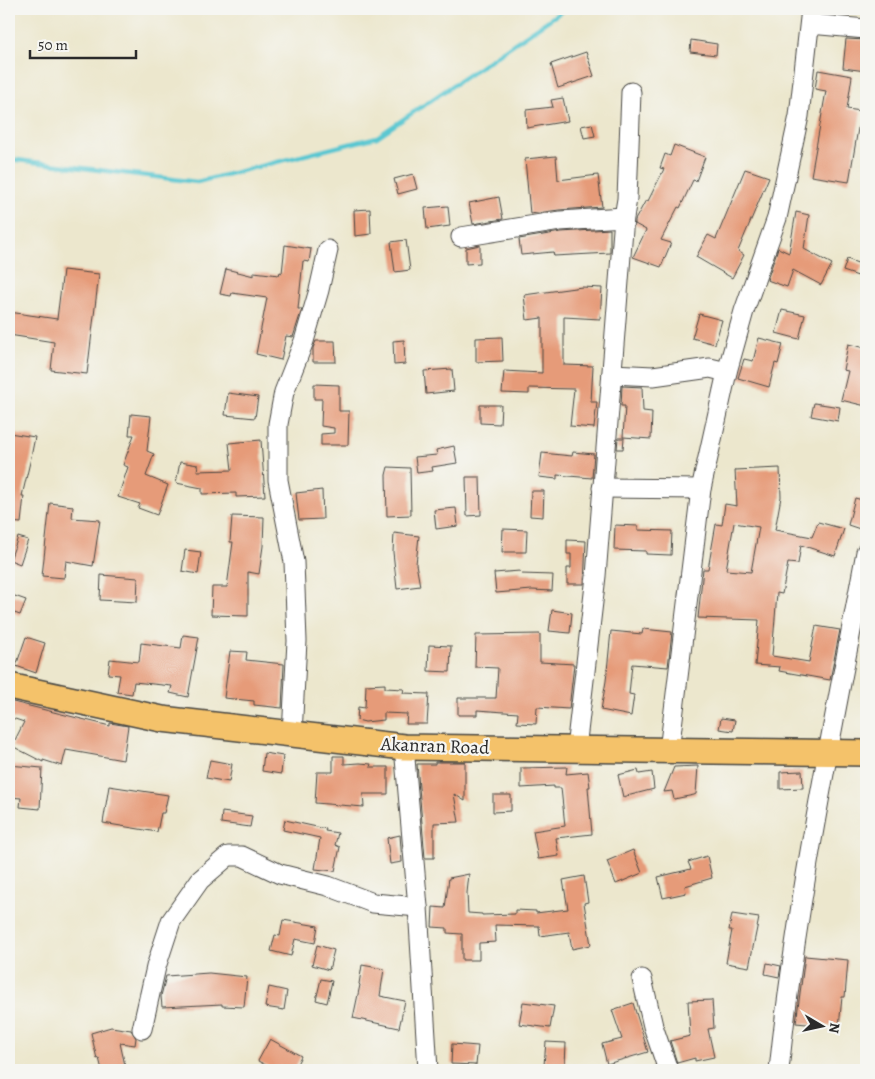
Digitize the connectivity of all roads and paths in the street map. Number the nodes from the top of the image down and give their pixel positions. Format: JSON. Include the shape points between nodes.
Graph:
{"nodes":[{"id":1,"x":811,"y":16,"type":"edge"},
{"id":2,"x":866,"y":29,"type":"edge"},
{"id":3,"x":631,"y":92,"type":"dead end"},
{"id":4,"x":624,"y":217,"type":"junction"},
{"id":5,"x":461,"y":237,"type":"dead end"},
{"id":6,"x":328,"y":250,"type":"dead end"},
{"id":7,"x":727,"y":372,"type":"junction"},
{"id":8,"x":612,"y":374,"type":"junction"},
{"id":9,"x":602,"y":488,"type":"junction"},
{"id":10,"x":701,"y":489,"type":"junction"},
{"id":11,"x":866,"y":552,"type":"edge"},
{"id":12,"x":9,"y":686,"type":"edge"},
{"id":13,"x":292,"y":734,"type":"junction"},
{"id":14,"x":404,"y":747,"type":"junction"},
{"id":15,"x":576,"y":749,"type":"junction"},
{"id":16,"x":669,"y":751,"type":"junction"},
{"id":17,"x":827,"y":752,"type":"junction"},
{"id":18,"x":866,"y":752,"type":"edge"},
{"id":19,"x":418,"y":907,"type":"junction"},
{"id":20,"x":642,"y":980,"type":"dead end"},
{"id":21,"x":142,"y":1029,"type":"dead end"},
{"id":22,"x":428,"y":1070,"type":"edge"},
{"id":23,"x":668,"y":1070,"type":"edge"},
{"id":24,"x":779,"y":1070,"type":"edge"}],
"edges":[{"from":1,"to":2,"type":"street"},
{"from":1,"to":7,"type":"street","via":[[799,116],[778,218],[744,311]]},
{"from":3,"to":4,"type":"street"},
{"from":4,"to":5,"type":"street","via":[[560,221]]},
{"from":4,"to":8,"type":"street"},
{"from":6,"to":13,"type":"street","via":[[304,341],[284,392],[278,424],[278,480],[294,562],[297,641]]},
{"from":7,"to":8,"type":"street","via":[[710,368],[653,376]]},
{"from":7,"to":10,"type":"street"},
{"from":8,"to":9,"type":"street"},
{"from":9,"to":10,"type":"street"},
{"from":9,"to":15,"type":"street","via":[[596,576]]},
{"from":10,"to":16,"type":"street"},
{"from":11,"to":17,"type":"street"},
{"from":12,"to":13,"type":"main road","name":"Akanran Road","via":[[162,719]]},
{"from":13,"to":14,"type":"main road","name":"Akanran Road"},
{"from":14,"to":15,"type":"main road","name":"Akanran Road"},
{"from":14,"to":19,"type":"street"},
{"from":15,"to":16,"type":"main road","name":"Akanran Road"},
{"from":16,"to":17,"type":"main road","name":"Akanran Road"},
{"from":17,"to":18,"type":"main road","name":"Akanran Road"},
{"from":17,"to":24,"type":"street","via":[[796,933]]},
{"from":19,"to":21,"type":"street","via":[[373,903],[328,886],[280,874],[242,856],[228,856],[200,880],[171,922],[156,967]]},
{"from":19,"to":22,"type":"street"},
{"from":20,"to":23,"type":"street","via":[[652,1026]]}]}
